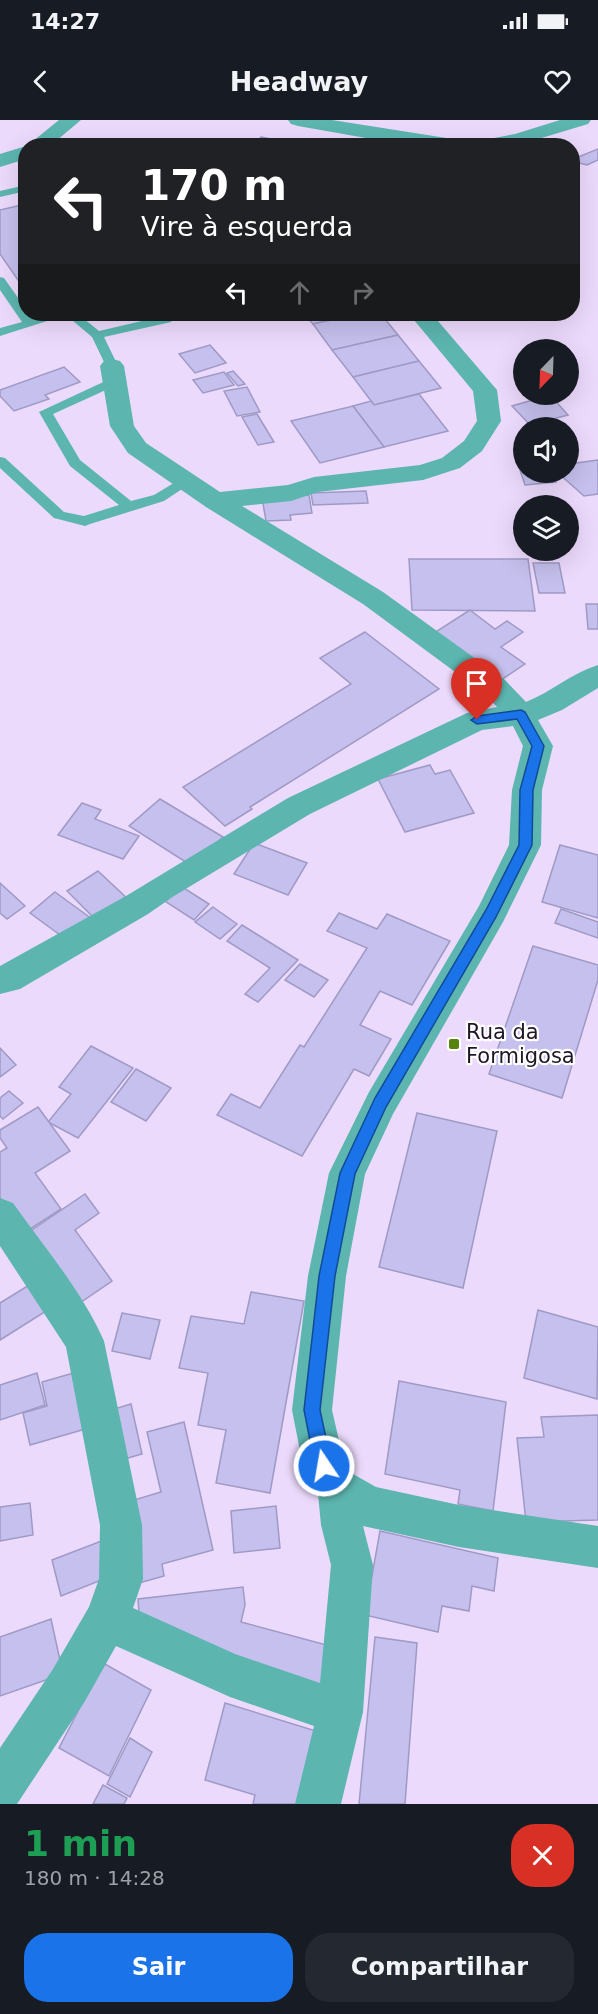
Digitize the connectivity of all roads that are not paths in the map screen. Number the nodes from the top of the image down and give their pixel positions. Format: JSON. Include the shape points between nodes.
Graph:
{"nodes":[{"id":1,"x":71,"y":120,"type":"edge"},
{"id":2,"x":298,"y":120,"type":"edge"},
{"id":3,"x":581,"y":120,"type":"edge"},
{"id":4,"x":47,"y":138,"type":"edge"},
{"id":5,"x":402,"y":138,"type":"edge"},
{"id":6,"x":521,"y":138,"type":"edge"},
{"id":7,"x":18,"y":155,"type":"edge"},
{"id":8,"x":0,"y":161,"type":"edge"},
{"id":9,"x":18,"y":190,"type":"edge"},
{"id":10,"x":0,"y":194,"type":"edge"},
{"id":11,"x":0,"y":282,"type":"edge"},
{"id":12,"x":18,"y":307,"type":"edge"},
{"id":13,"x":36,"y":321,"type":"edge"},
{"id":14,"x":80,"y":321,"type":"edge"},
{"id":15,"x":158,"y":321,"type":"edge"},
{"id":16,"x":426,"y":321,"type":"edge"},
{"id":17,"x":29,"y":323,"type":"joint"},
{"id":18,"x":0,"y":332,"type":"edge"},
{"id":19,"x":97,"y":335,"type":"junction"},
{"id":20,"x":113,"y":374,"type":"junction"},
{"id":21,"x":0,"y":461,"type":"edge"},
{"id":22,"x":187,"y":481,"type":"junction"},
{"id":23,"x":215,"y":501,"type":"junction"},
{"id":24,"x":129,"y":506,"type":"junction"},
{"id":25,"x":598,"y":675,"type":"edge"},
{"id":26,"x":521,"y":715,"type":"junction"},
{"id":27,"x":0,"y":980,"type":"edge"},
{"id":28,"x":0,"y":1215,"type":"edge"},
{"id":29,"x":338,"y":1489,"type":"junction"},
{"id":30,"x":598,"y":1547,"type":"edge"},
{"id":31,"x":107,"y":1619,"type":"junction"},
{"id":32,"x":340,"y":1712,"type":"junction"},
{"id":33,"x":0,"y":1789,"type":"edge"},
{"id":34,"x":318,"y":1804,"type":"edge"}],
"edges":[{"from":1,"to":4,"type":"street"},
{"from":2,"to":5,"type":"street"},
{"from":3,"to":6,"type":"street"},
{"from":7,"to":8,"type":"street"},
{"from":9,"to":10,"type":"lane"},
{"from":11,"to":12,"type":"lane"},
{"from":13,"to":17,"type":"lane"},
{"from":14,"to":19,"type":"lane"},
{"from":15,"to":19,"type":"lane"},
{"from":16,"to":23,"type":"street","via":[[485,390],[489,421],[473,446],[450,463],[423,472]]},
{"from":17,"to":18,"type":"lane"},
{"from":19,"to":20,"type":"lane"},
{"from":20,"to":22,"type":"street","via":[[122,426],[137,448]]},
{"from":20,"to":24,"type":"lane","via":[[46,412],[75,463]]},
{"from":21,"to":24,"type":"lane","via":[[59,515],[85,521]]},
{"from":22,"to":23,"type":"street"},
{"from":22,"to":24,"type":"lane","via":[[159,498]]},
{"from":23,"to":26,"type":"street","via":[[373,598],[495,687]]},
{"from":25,"to":26,"type":"street","via":[[552,703]]},
{"from":26,"to":27,"type":"street","via":[[477,720],[299,806],[137,905]]},
{"from":26,"to":29,"type":"street","via":[[538,746],[526,790],[525,845],[492,913],[381,1103],[347,1173],[327,1276],[312,1410],[324,1466]]},
{"from":28,"to":31,"type":"street","via":[[84,1341],[121,1525],[121,1580]]},
{"from":29,"to":30,"type":"street","via":[[369,1507],[459,1526]]},
{"from":29,"to":32,"type":"street","via":[[352,1565]]},
{"from":31,"to":32,"type":"street","via":[[230,1675]]},
{"from":31,"to":33,"type":"street"},
{"from":32,"to":34,"type":"street"}]}
